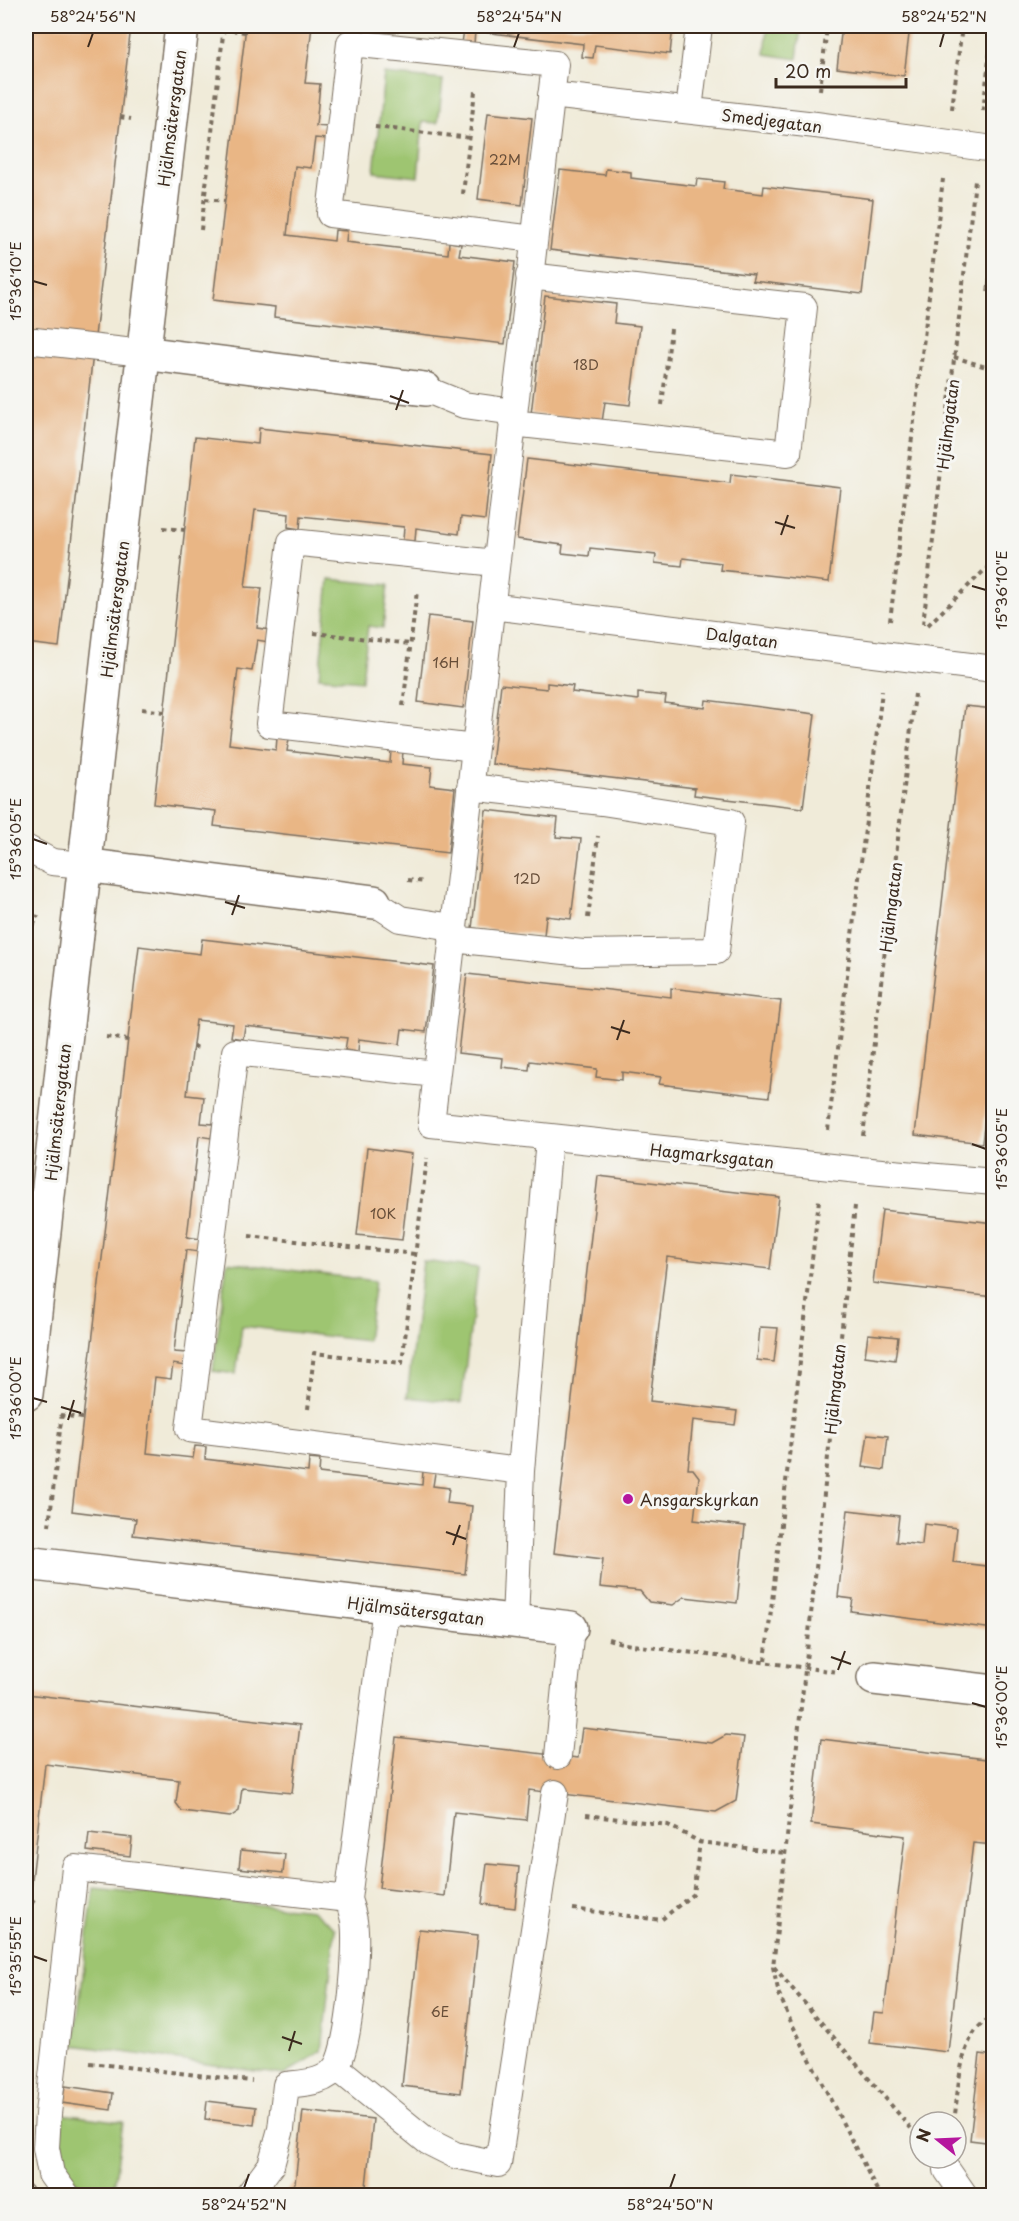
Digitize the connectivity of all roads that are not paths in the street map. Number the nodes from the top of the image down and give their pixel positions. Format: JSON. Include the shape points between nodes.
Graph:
{"nodes":[{"id":1,"x":182,"y":26,"type":"edge"},
{"id":2,"x":699,"y":26,"type":"edge"},
{"id":3,"x":551,"y":95,"type":"junction"},
{"id":4,"x":689,"y":110,"type":"junction"},
{"id":5,"x":986,"y":148,"type":"edge"},
{"id":6,"x":534,"y":239,"type":"junction"},
{"id":7,"x":529,"y":276,"type":"junction"},
{"id":8,"x":35,"y":341,"type":"dead end"},
{"id":9,"x":143,"y":353,"type":"junction"},
{"id":10,"x":425,"y":388,"type":"joint"},
{"id":11,"x":513,"y":418,"type":"junction"},
{"id":12,"x":496,"y":563,"type":"junction"},
{"id":13,"x":491,"y":606,"type":"junction"},
{"id":14,"x":993,"y":669,"type":"edge"},
{"id":15,"x":475,"y":748,"type":"junction"},
{"id":16,"x":470,"y":787,"type":"junction"},
{"id":17,"x":26,"y":848,"type":"edge"},
{"id":18,"x":84,"y":866,"type":"junction"},
{"id":19,"x":374,"y":902,"type":"joint"},
{"id":20,"x":453,"y":933,"type":"junction"},
{"id":21,"x":436,"y":1074,"type":"junction"},
{"id":22,"x":549,"y":1138,"type":"junction"},
{"id":23,"x":993,"y":1182,"type":"edge"},
{"id":24,"x":26,"y":1394,"type":"edge"},
{"id":25,"x":521,"y":1471,"type":"junction"},
{"id":26,"x":26,"y":1563,"type":"edge"},
{"id":27,"x":386,"y":1607,"type":"junction"},
{"id":28,"x":515,"y":1622,"type":"junction"},
{"id":29,"x":571,"y":1628,"type":"joint"},
{"id":30,"x":874,"y":1678,"type":"dead end"},
{"id":31,"x":993,"y":1692,"type":"edge"},
{"id":32,"x":558,"y":1756,"type":"dead end"},
{"id":33,"x":554,"y":1802,"type":"road end"},
{"id":34,"x":348,"y":1899,"type":"junction"},
{"id":35,"x":336,"y":2067,"type":"junction"},
{"id":36,"x":947,"y":2170,"type":"dead end"},
{"id":37,"x":67,"y":2196,"type":"edge"},
{"id":38,"x":248,"y":2196,"type":"edge"},
{"id":39,"x":965,"y":2196,"type":"edge"}],
"edges":[{"from":1,"to":9,"type":"street","name":"Hjälmsätersgatan"},
{"from":2,"to":4,"type":"lane"},
{"from":3,"to":4,"type":"lane","name":"Smedjegatan"},
{"from":3,"to":6,"type":"lane"},
{"from":3,"to":6,"type":"lane","via":[[555,64],[351,44],[330,214]]},
{"from":4,"to":5,"type":"lane","name":"Smedjegatan"},
{"from":6,"to":7,"type":"lane"},
{"from":7,"to":11,"type":"lane"},
{"from":7,"to":11,"type":"lane","via":[[804,307],[788,453]]},
{"from":8,"to":9,"type":"lane"},
{"from":9,"to":10,"type":"street"},
{"from":9,"to":18,"type":"street","name":"Hjälmsätersgatan"},
{"from":10,"to":11,"type":"lane","via":[[464,405]]},
{"from":11,"to":12,"type":"lane"},
{"from":12,"to":13,"type":"lane"},
{"from":12,"to":15,"type":"lane","via":[[291,542],[269,724]]},
{"from":13,"to":14,"type":"lane","name":"Dalgatan"},
{"from":13,"to":15,"type":"lane"},
{"from":15,"to":16,"type":"lane"},
{"from":16,"to":20,"type":"lane"},
{"from":16,"to":20,"type":"lane","via":[[732,822],[716,951],[583,953]]},
{"from":17,"to":18,"type":"lane","via":[[52,862]]},
{"from":18,"to":19,"type":"street"},
{"from":18,"to":24,"type":"street","name":"Hjälmsätersgatan"},
{"from":19,"to":20,"type":"lane","via":[[400,919]]},
{"from":20,"to":21,"type":"lane"},
{"from":21,"to":22,"type":"lane","name":"Hagmarksgatan","via":[[431,1124]]},
{"from":21,"to":25,"type":"lane","via":[[235,1052],[189,1429]]},
{"from":22,"to":23,"type":"lane","name":"Hagmarksgatan"},
{"from":22,"to":25,"type":"lane"},
{"from":25,"to":28,"type":"lane"},
{"from":26,"to":27,"type":"street","name":"Hjälmsätersgatan"},
{"from":27,"to":28,"type":"street","name":"Hjälmsätersgatan"},
{"from":27,"to":34,"type":"lane"},
{"from":28,"to":29,"type":"street","name":"Hjälmsätersgatan"},
{"from":29,"to":32,"type":"lane"},
{"from":30,"to":31,"type":"street"},
{"from":33,"to":35,"type":"lane","via":[[498,2164],[455,2155],[427,2141]]},
{"from":34,"to":35,"type":"lane","via":[[355,1944],[348,2027]]},
{"from":34,"to":37,"type":"lane","via":[[75,1868],[46,2148],[51,2174]]},
{"from":35,"to":38,"type":"lane","via":[[310,2082],[286,2085],[281,2129],[271,2165]]},
{"from":36,"to":39,"type":"lane"}]}
